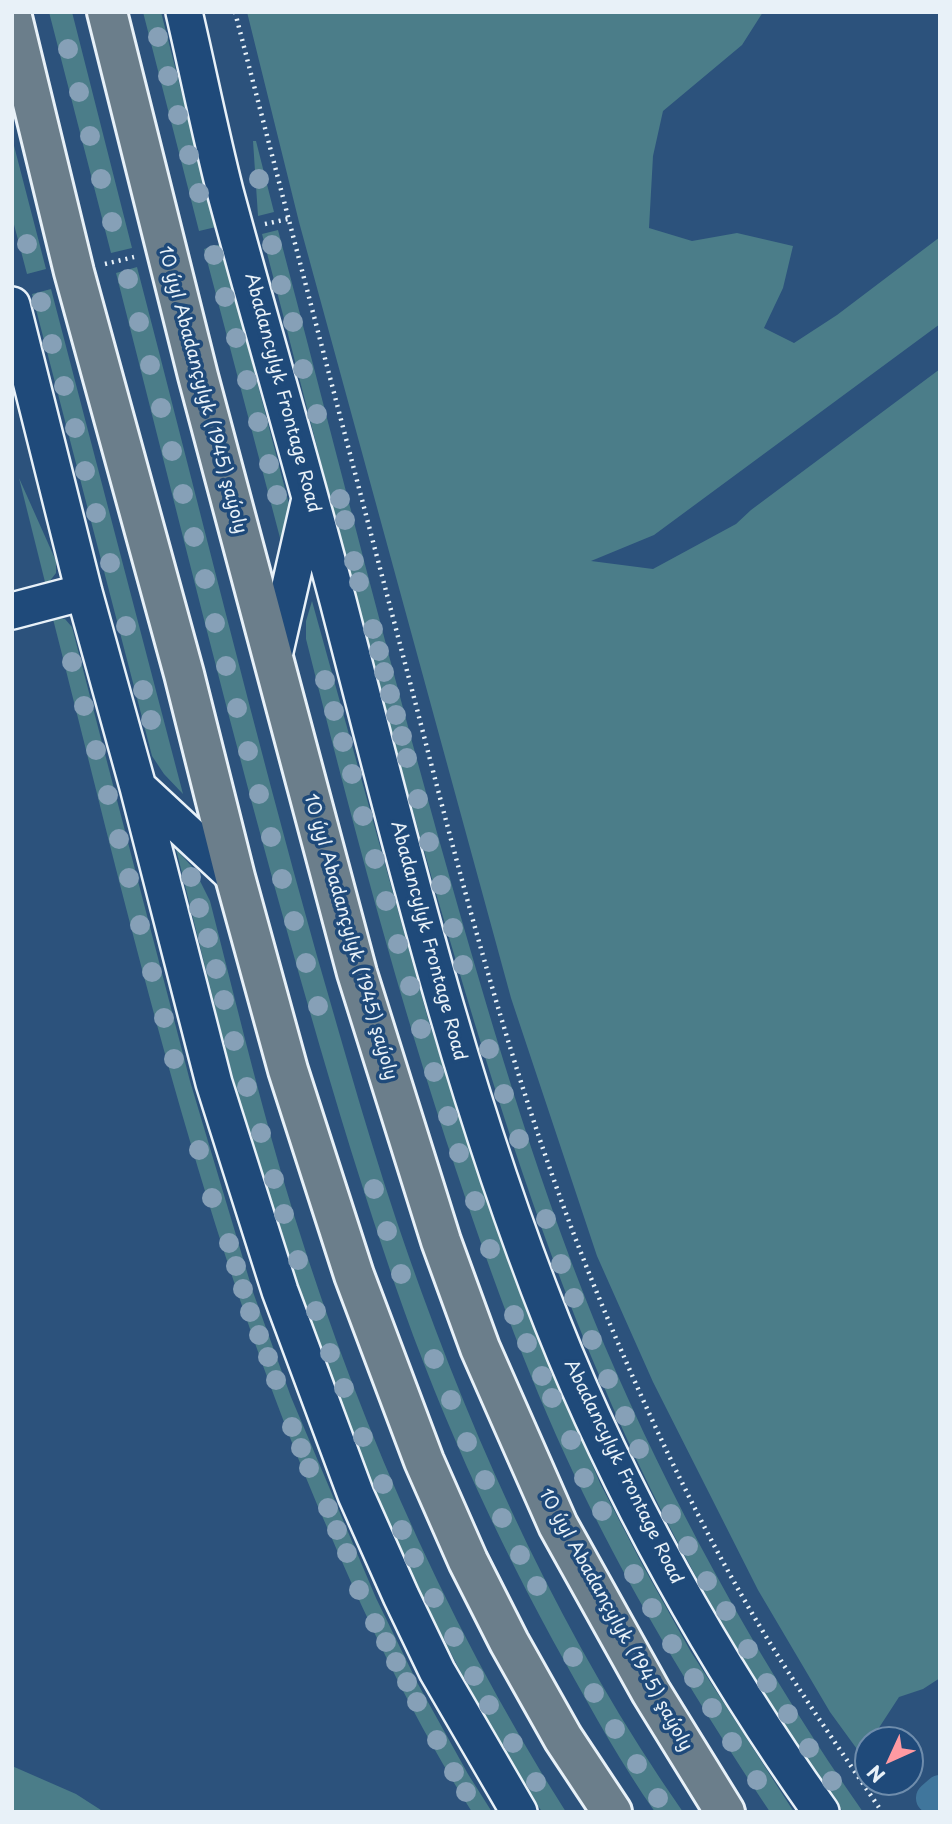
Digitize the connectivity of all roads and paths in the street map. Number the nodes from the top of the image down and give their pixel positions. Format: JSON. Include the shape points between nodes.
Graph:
{"nodes":[{"id":1,"x":107,"y":12,"type":"edge"},
{"id":2,"x":184,"y":12,"type":"edge"},
{"id":3,"x":235,"y":12,"type":"edge"},
{"id":4,"x":12,"y":17,"type":"edge"},
{"id":5,"x":12,"y":305,"type":"edge"},
{"id":6,"x":311,"y":496,"type":"junction"},
{"id":7,"x":84,"y":592,"type":"junction"},
{"id":8,"x":12,"y":611,"type":"edge"},
{"id":9,"x":273,"y":660,"type":"junction"},
{"id":10,"x":138,"y":786,"type":"junction"},
{"id":11,"x":234,"y":877,"type":"junction"},
{"id":12,"x":519,"y":1812,"type":"edge"},
{"id":13,"x":612,"y":1812,"type":"edge"},
{"id":14,"x":725,"y":1812,"type":"edge"},
{"id":15,"x":821,"y":1812,"type":"edge"},
{"id":16,"x":882,"y":1812,"type":"edge"}],
"edges":[{"from":1,"to":9,"type":"main road","name":"10 ýyl Abadançylyk (1945) şaýoly"},
{"from":2,"to":6,"type":"street","name":"Abadancylyk Frontage Road","via":[[225,190]]},
{"from":3,"to":16,"type":"path","via":[[434,774],[501,1015],[564,1207],[634,1378],[719,1554],[768,1641]]},
{"from":4,"to":11,"type":"main road","via":[[74,272],[184,674]]},
{"from":5,"to":7,"type":"street"},
{"from":6,"to":9,"type":"street"},
{"from":6,"to":15,"type":"street","name":"Abadancylyk Frontage Road","via":[[453,1038],[548,1311],[585,1399],[669,1569],[759,1721]]},
{"from":7,"to":8,"type":"street"},
{"from":7,"to":10,"type":"street"},
{"from":9,"to":14,"type":"main road","name":"10 ýyl Abadançylyk (1945) şaýoly","via":[[356,973],[480,1348],[558,1525],[650,1692]]},
{"from":10,"to":11,"type":"street"},
{"from":10,"to":12,"type":"street","via":[[214,1083],[279,1291],[356,1495],[401,1596],[437,1671]]},
{"from":11,"to":13,"type":"main road","via":[[321,1179],[424,1461],[509,1642]]}]}
